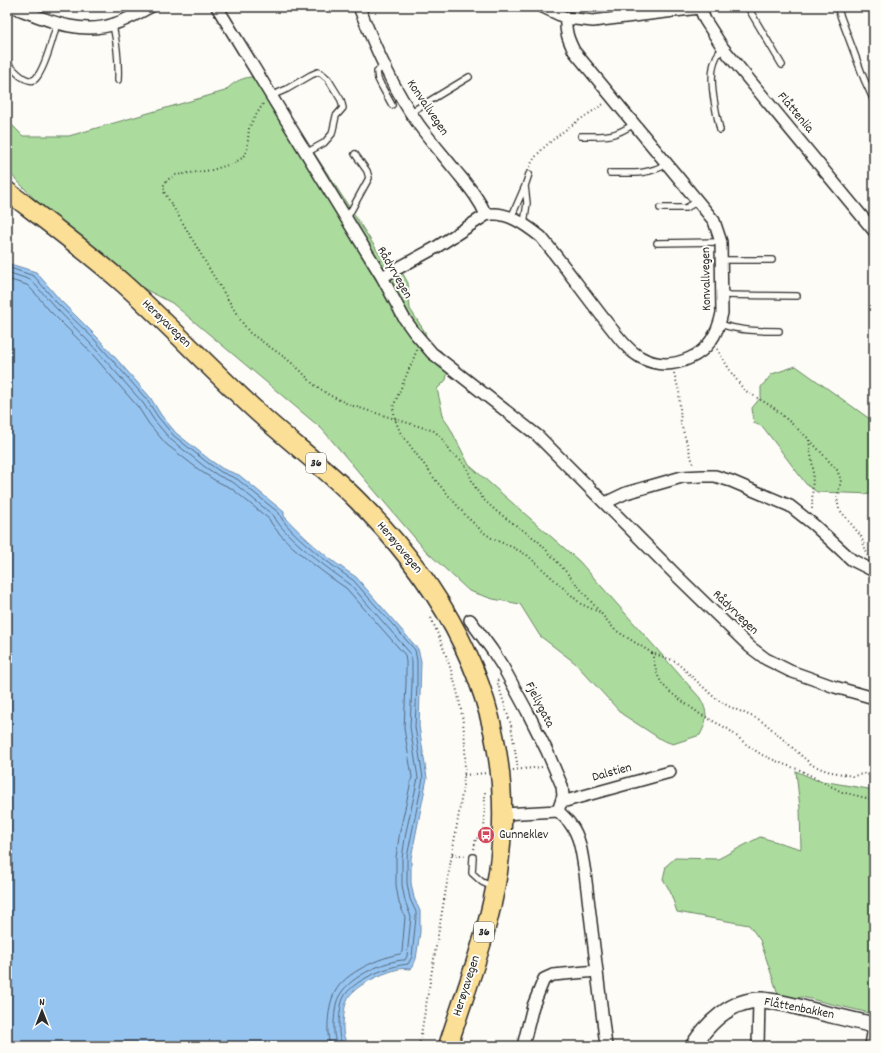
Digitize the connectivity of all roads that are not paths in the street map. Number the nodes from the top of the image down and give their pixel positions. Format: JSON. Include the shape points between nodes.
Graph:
{"nodes":[{"id":1,"x":13,"y":7,"type":"edge"},
{"id":2,"x":150,"y":7,"type":"edge"},
{"id":3,"x":217,"y":7,"type":"edge"},
{"id":4,"x":359,"y":7,"type":"edge"},
{"id":5,"x":543,"y":7,"type":"edge"},
{"id":6,"x":704,"y":7,"type":"edge"},
{"id":7,"x":749,"y":7,"type":"edge"},
{"id":8,"x":837,"y":7,"type":"edge"},
{"id":9,"x":687,"y":8,"type":"edge"},
{"id":10,"x":566,"y":18,"type":"junction"},
{"id":11,"x":57,"y":23,"type":"junction"},
{"id":12,"x":113,"y":25,"type":"junction"},
{"id":13,"x":723,"y":48,"type":"junction"},
{"id":14,"x":9,"y":64,"type":"dead end"},
{"id":15,"x":384,"y":64,"type":"junction"},
{"id":16,"x":782,"y":65,"type":"dead end"},
{"id":17,"x":469,"y":77,"type":"dead end"},
{"id":18,"x":118,"y":80,"type":"dead end"},
{"id":19,"x":271,"y":96,"type":"junction"},
{"id":20,"x":874,"y":101,"type":"edge"},
{"id":21,"x":392,"y":105,"type":"dead end"},
{"id":22,"x":411,"y":112,"type":"junction"},
{"id":23,"x":634,"y":124,"type":"junction"},
{"id":24,"x":720,"y":130,"type":"dead end"},
{"id":25,"x":581,"y":136,"type":"dead end"},
{"id":26,"x":306,"y":153,"type":"junction"},
{"id":27,"x":355,"y":154,"type":"dead end"},
{"id":28,"x":667,"y":164,"type":"junction"},
{"id":29,"x":610,"y":173,"type":"dead end"},
{"id":30,"x":529,"y":174,"type":"road end"},
{"id":31,"x":525,"y":186,"type":"junction"},
{"id":32,"x":7,"y":191,"type":"edge"},
{"id":33,"x":698,"y":201,"type":"junction"},
{"id":34,"x":660,"y":208,"type":"dead end"},
{"id":35,"x":486,"y":216,"type":"junction"},
{"id":36,"x":346,"y":219,"type":"junction"},
{"id":37,"x":511,"y":219,"type":"junction"},
{"id":38,"x":524,"y":224,"type":"junction"},
{"id":39,"x":874,"y":231,"type":"edge"},
{"id":40,"x":721,"y":242,"type":"junction"},
{"id":41,"x":657,"y":243,"type":"dead end"},
{"id":42,"x":722,"y":260,"type":"junction"},
{"id":43,"x":772,"y":260,"type":"dead end"},
{"id":44,"x":382,"y":277,"type":"junction"},
{"id":45,"x":722,"y":296,"type":"junction"},
{"id":46,"x":797,"y":296,"type":"dead end"},
{"id":47,"x":720,"y":324,"type":"junction"},
{"id":48,"x":779,"y":331,"type":"dead end"},
{"id":49,"x":605,"y":503,"type":"junction"},
{"id":50,"x":871,"y":571,"type":"edge"},
{"id":51,"x":470,"y":620,"type":"dead end"},
{"id":52,"x":874,"y":698,"type":"edge"},
{"id":53,"x":670,"y":772,"type":"dead end"},
{"id":54,"x":560,"y":806,"type":"junction"},
{"id":55,"x":502,"y":814,"type":"junction"},
{"id":56,"x":473,"y":857,"type":"road end"},
{"id":57,"x":495,"y":888,"type":"junction"},
{"id":58,"x":598,"y":971,"type":"junction"},
{"id":59,"x":759,"y":1000,"type":"junction"},
{"id":60,"x":874,"y":1025,"type":"edge"},
{"id":61,"x":448,"y":1046,"type":"edge"},
{"id":62,"x":523,"y":1046,"type":"edge"},
{"id":63,"x":606,"y":1046,"type":"edge"},
{"id":64,"x":693,"y":1046,"type":"edge"},
{"id":65,"x":758,"y":1046,"type":"edge"},
{"id":66,"x":871,"y":1046,"type":"edge"}],
"edges":[{"from":1,"to":11,"type":"street"},
{"from":2,"to":12,"type":"street"},
{"from":3,"to":19,"type":"street","name":"Rådyrvegen"},
{"from":4,"to":15,"type":"street","name":"Konvallvegen"},
{"from":5,"to":10,"type":"street"},
{"from":6,"to":9,"type":"street"},
{"from":6,"to":13,"type":"street","name":"Flåttenlia","via":[[705,20]]},
{"from":7,"to":16,"type":"lane"},
{"from":8,"to":20,"type":"lane"},
{"from":9,"to":10,"type":"street","via":[[593,21]]},
{"from":10,"to":23,"type":"street","name":"Konvallvegen","via":[[567,34],[574,50]]},
{"from":11,"to":12,"type":"street","via":[[84,28]]},
{"from":11,"to":14,"type":"lane","via":[[52,43],[35,80],[24,79]]},
{"from":12,"to":18,"type":"lane","via":[[118,52]]},
{"from":13,"to":24,"type":"lane","via":[[713,66],[712,94]]},
{"from":13,"to":39,"type":"street","name":"Flåttenlia"},
{"from":15,"to":21,"type":"lane","via":[[377,72],[378,79]]},
{"from":15,"to":22,"type":"street","name":"Konvallvegen"},
{"from":17,"to":22,"type":"lane"},
{"from":19,"to":26,"type":"street","name":"Rådyrvegen"},
{"from":19,"to":26,"type":"lane","via":[[318,72],[324,74],[341,100],[343,108],[336,116],[332,134],[324,143]]},
{"from":22,"to":35,"type":"street","name":"Konvallvegen","via":[[474,192]]},
{"from":23,"to":25,"type":"lane","via":[[611,136]]},
{"from":23,"to":28,"type":"street","name":"Konvallvegen"},
{"from":26,"to":36,"type":"street","name":"Rådyrvegen"},
{"from":27,"to":36,"type":"lane","via":[[369,178]]},
{"from":28,"to":29,"type":"lane","via":[[647,173]]},
{"from":28,"to":33,"type":"street","name":"Konvallvegen"},
{"from":30,"to":31,"type":"lane"},
{"from":31,"to":37,"type":"lane"},
{"from":31,"to":38,"type":"lane","via":[[527,203]]},
{"from":32,"to":55,"type":"highway","name":"Herøyavegen","number":"36","via":[[102,265],[233,390],[355,498],[427,582],[452,621],[471,660],[486,702],[496,747]]},
{"from":33,"to":34,"type":"lane","via":[[686,208]]},
{"from":33,"to":40,"type":"street","name":"Konvallvegen","via":[[714,221]]},
{"from":35,"to":37,"type":"street","name":"Konvallvegen","via":[[494,213]]},
{"from":35,"to":44,"type":"street"},
{"from":36,"to":44,"type":"street","name":"Rådyrvegen"},
{"from":37,"to":38,"type":"street","name":"Konvallvegen"},
{"from":38,"to":47,"type":"street","name":"Konvallvegen","via":[[541,237],[630,350],[648,361],[672,364],[695,356],[712,340]]},
{"from":40,"to":41,"type":"lane"},
{"from":40,"to":42,"type":"street","name":"Konvallvegen"},
{"from":42,"to":43,"type":"lane"},
{"from":42,"to":45,"type":"street","name":"Konvallvegen"},
{"from":44,"to":49,"type":"street","name":"Rådyrvegen","via":[[404,318],[432,353],[538,436]]},
{"from":45,"to":46,"type":"lane"},
{"from":45,"to":47,"type":"street","name":"Konvallvegen"},
{"from":47,"to":48,"type":"lane","via":[[731,328]]},
{"from":49,"to":50,"type":"street","via":[[626,493],[682,478],[715,476],[732,480],[790,506],[852,560]]},
{"from":49,"to":52,"type":"street","name":"Rådyrvegen","via":[[729,627],[766,659],[790,671]]},
{"from":51,"to":54,"type":"street","name":"Fjellygata","via":[[492,650],[527,711],[562,786]]},
{"from":53,"to":54,"type":"street","name":"Dalstien"},
{"from":54,"to":55,"type":"street"},
{"from":54,"to":58,"type":"street","via":[[580,845]]},
{"from":55,"to":57,"type":"highway","name":"Herøyavegen","number":"36"},
{"from":56,"to":57,"type":"lane","via":[[472,873],[482,882]]},
{"from":57,"to":61,"type":"highway","name":"Herøyavegen","number":"36","via":[[480,949]]},
{"from":58,"to":62,"type":"street","via":[[553,975],[544,979],[533,1006]]},
{"from":58,"to":63,"type":"street"},
{"from":59,"to":60,"type":"main road","name":"Flåttenbakken"},
{"from":59,"to":64,"type":"main road","name":"Flåttenbakken","via":[[741,1004],[723,1013],[705,1029]]},
{"from":59,"to":65,"type":"street"},
{"from":60,"to":66,"type":"street"}]}
